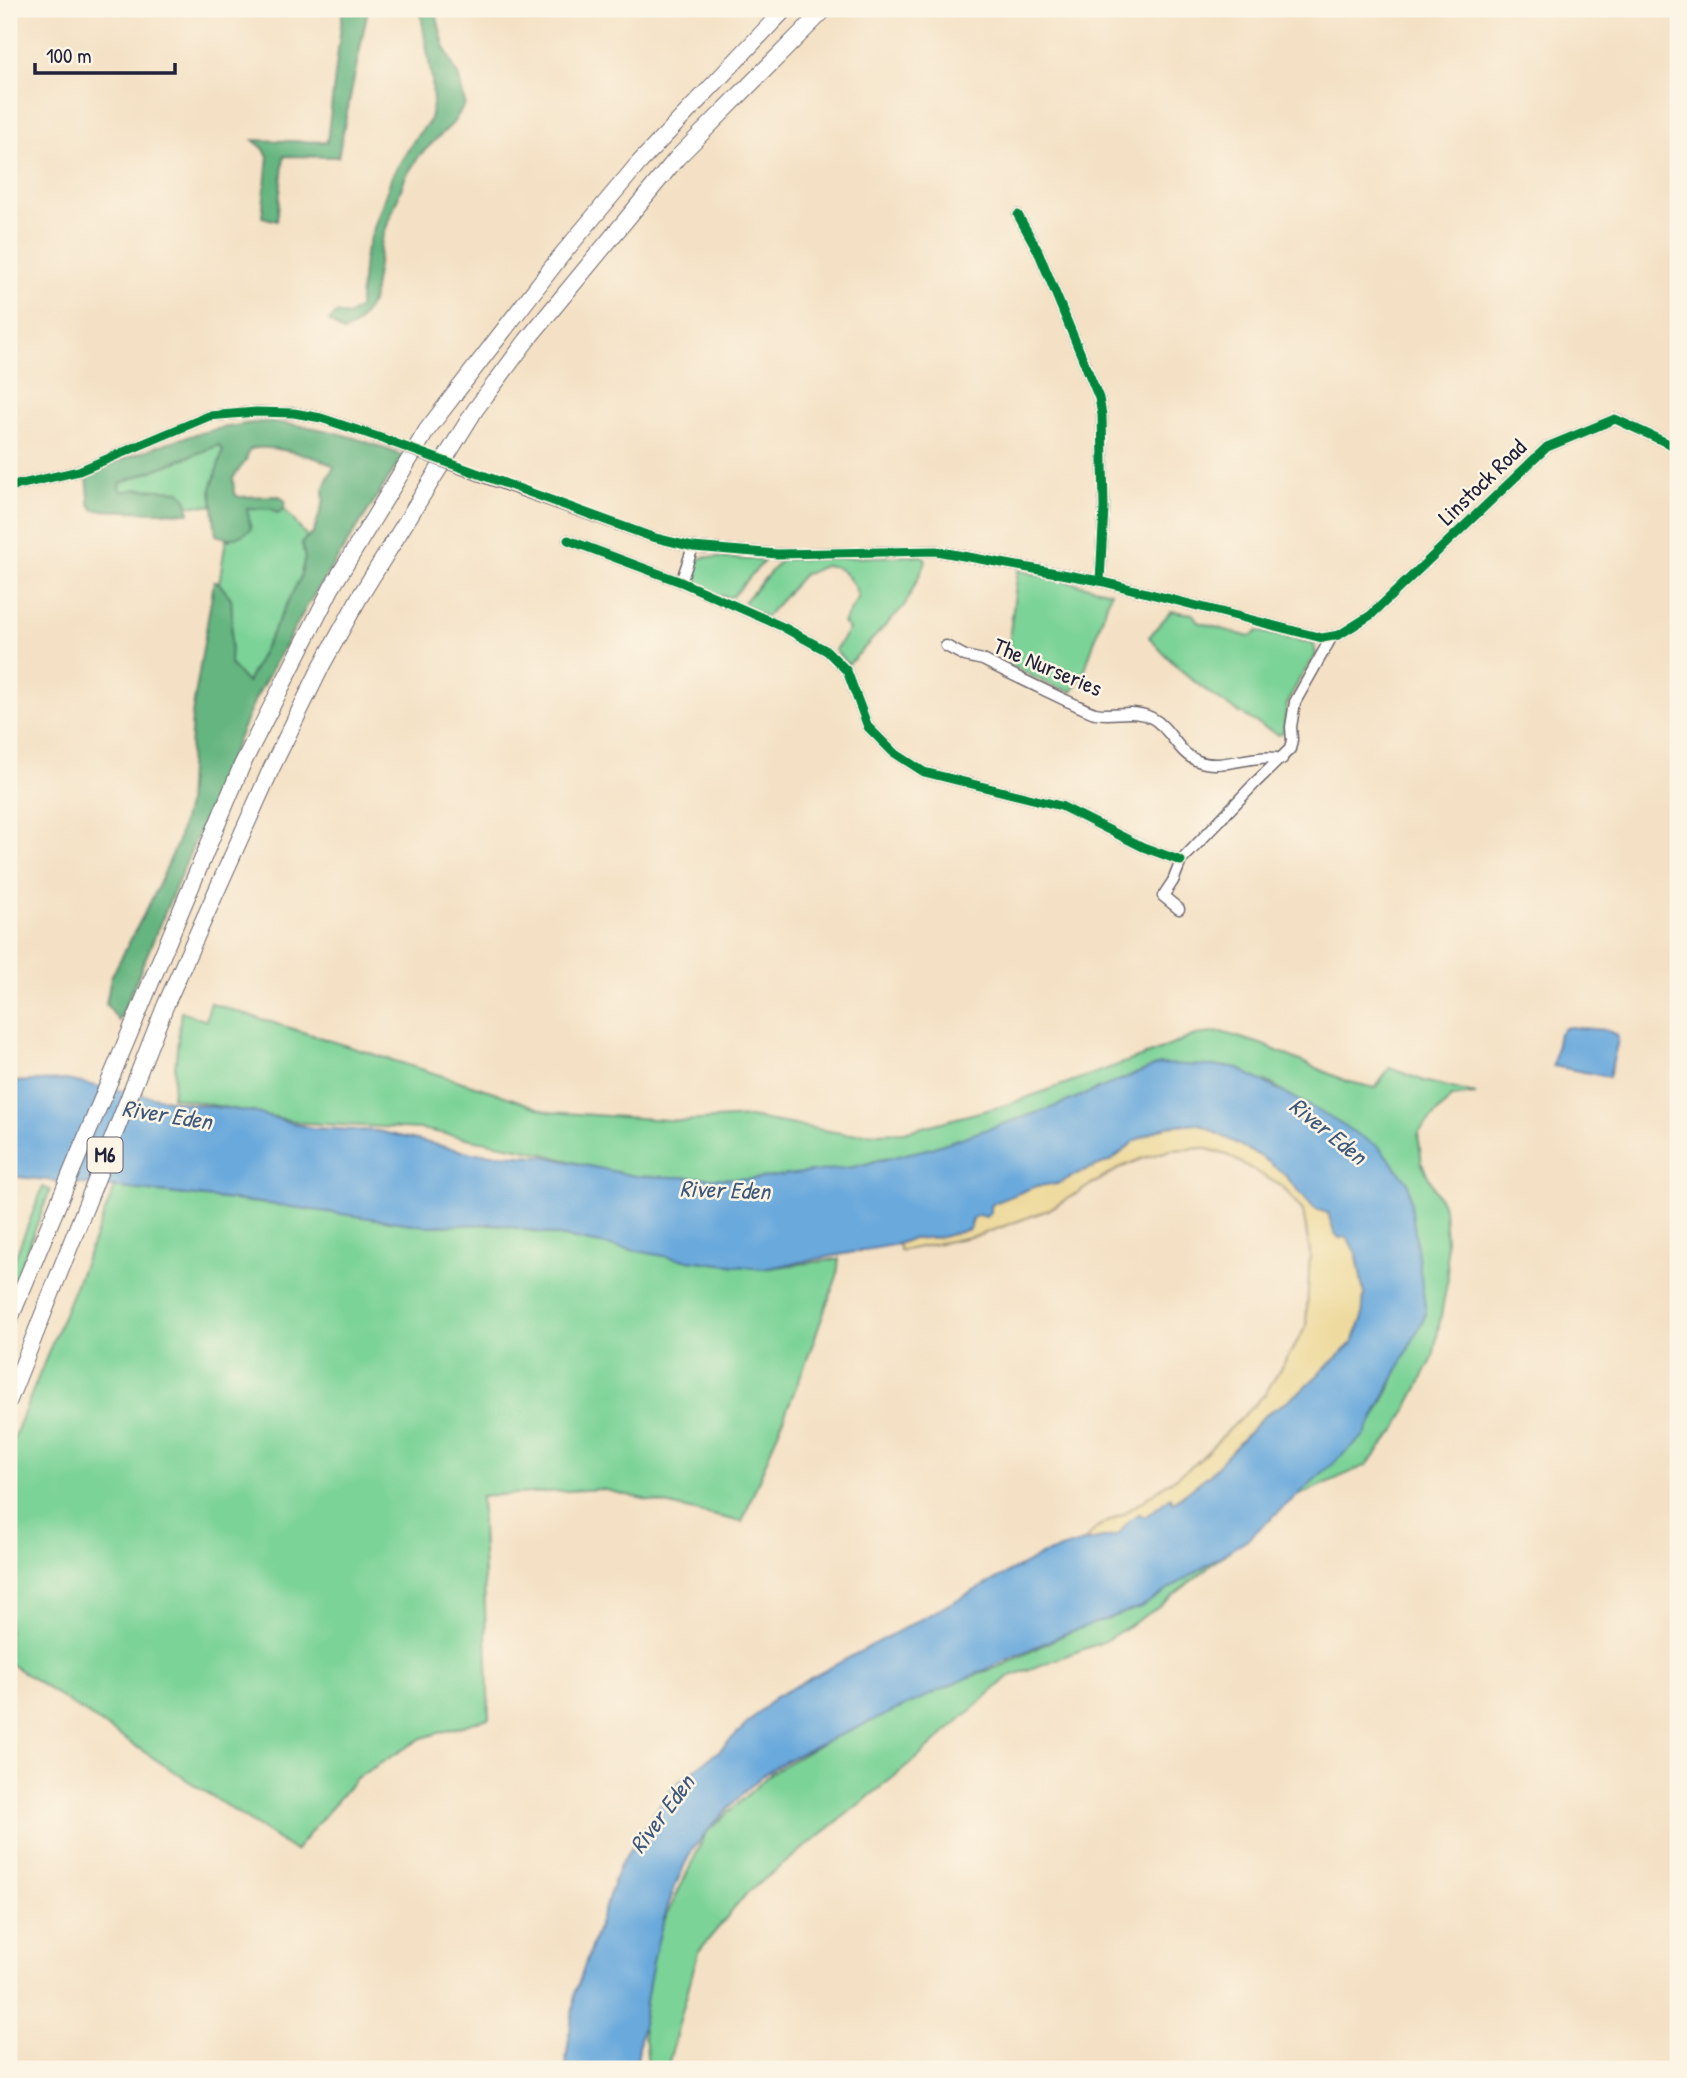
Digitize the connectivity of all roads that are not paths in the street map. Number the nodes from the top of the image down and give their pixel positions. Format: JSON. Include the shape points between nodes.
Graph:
{"nodes":[{"id":1,"x":785,"y":9,"type":"edge"},
{"id":2,"x":824,"y":9,"type":"edge"},
{"id":3,"x":1018,"y":215,"type":"dead end"},
{"id":4,"x":1678,"y":448,"type":"edge"},
{"id":5,"x":9,"y":486,"type":"edge"},
{"id":6,"x":568,"y":540,"type":"dead end"},
{"id":7,"x":693,"y":547,"type":"junction"},
{"id":8,"x":1100,"y":581,"type":"junction"},
{"id":9,"x":681,"y":582,"type":"junction"},
{"id":10,"x":1331,"y":638,"type":"junction"},
{"id":11,"x":946,"y":646,"type":"dead end"},
{"id":12,"x":1282,"y":760,"type":"junction"},
{"id":13,"x":1181,"y":861,"type":"junction"},
{"id":14,"x":1179,"y":909,"type":"dead end"},
{"id":15,"x":9,"y":1321,"type":"edge"},
{"id":16,"x":9,"y":1400,"type":"edge"}],
"edges":[{"from":1,"to":15,"type":"highway","number":"M6","via":[[638,164],[560,257],[427,430],[332,587],[248,754]]},
{"from":2,"to":16,"type":"highway","number":"M6","via":[[677,158],[579,275],[475,410],[359,598],[272,767],[166,1004]]},
{"from":3,"to":8,"type":"street","via":[[1038,251],[1100,398],[1104,508]]},
{"from":4,"to":10,"type":"street","name":"Linstock Road","via":[[1615,419],[1547,447],[1371,615]]},
{"from":5,"to":7,"type":"street","bridge":true,"via":[[79,471],[209,416],[294,413],[375,436],[652,537]]},
{"from":6,"to":9,"type":"street"},
{"from":7,"to":8,"type":"street","via":[[777,554],[936,551]]},
{"from":7,"to":9,"type":"street"},
{"from":8,"to":10,"type":"street","via":[[1312,637]]},
{"from":9,"to":13,"type":"street","via":[[827,651],[847,671],[868,727],[893,752],[924,772],[1061,806]]},
{"from":10,"to":12,"type":"street","via":[[1295,702],[1290,749]]},
{"from":11,"to":12,"type":"street","name":"The Nurseries","via":[[1094,713],[1150,716],[1197,761]]},
{"from":12,"to":13,"type":"street"},
{"from":13,"to":14,"type":"street","via":[[1163,896]]}]}
